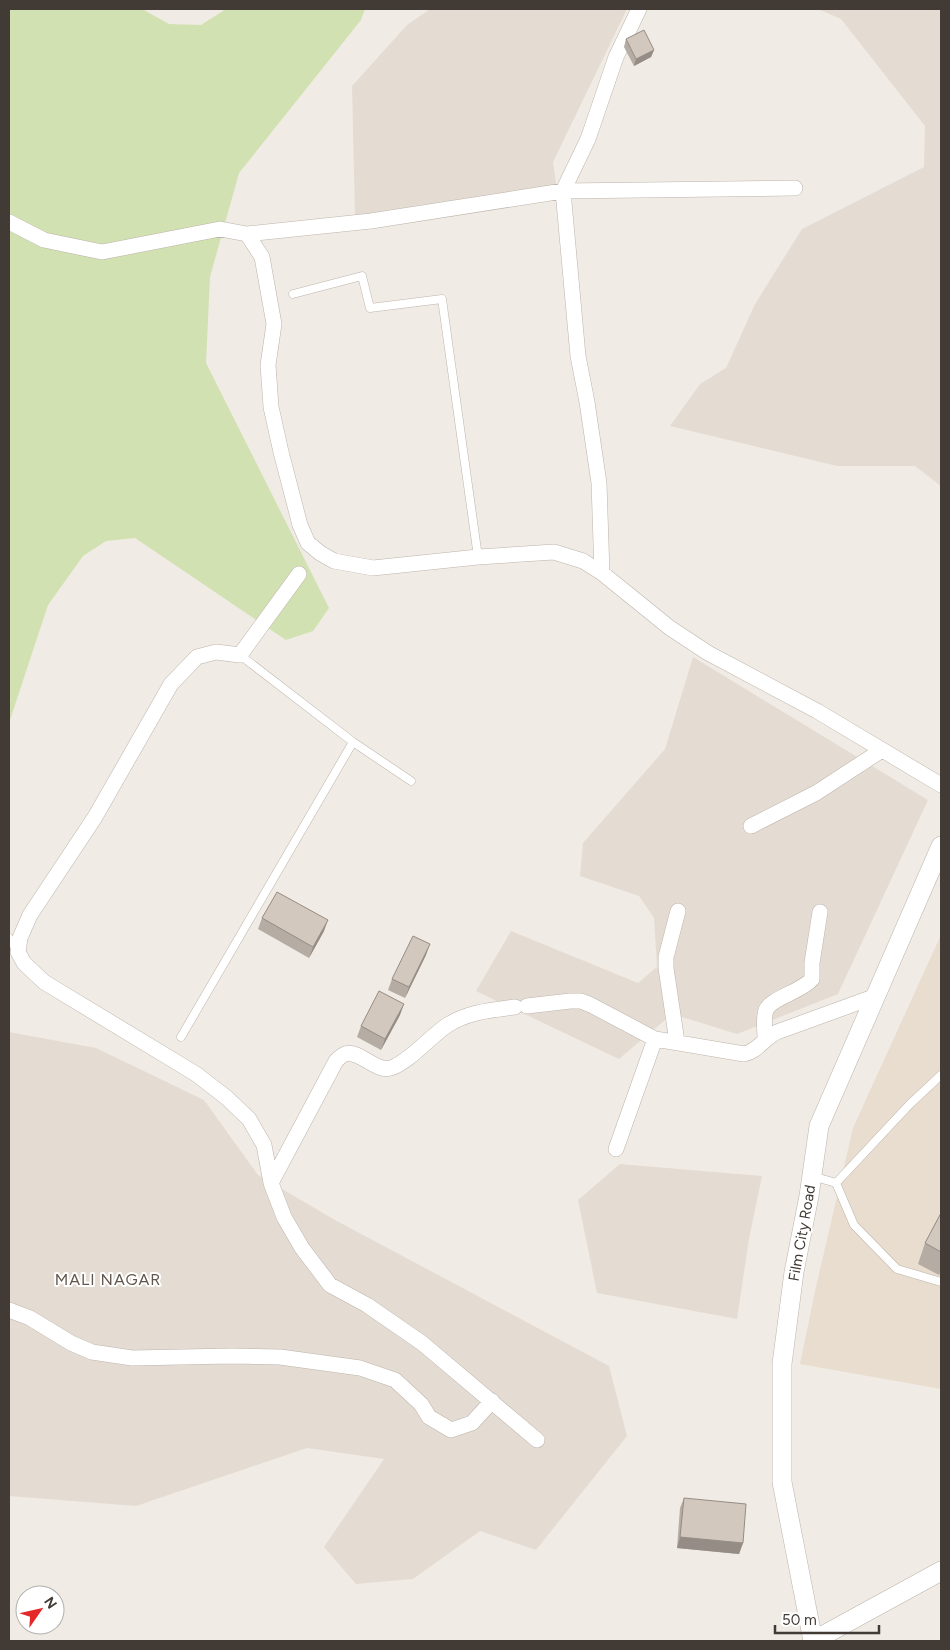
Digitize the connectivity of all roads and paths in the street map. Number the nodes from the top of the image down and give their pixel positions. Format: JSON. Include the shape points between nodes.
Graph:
{"nodes":[{"id":1,"x":639,"y":9,"type":"edge"},
{"id":2,"x":795,"y":188,"type":"dead end"},
{"id":3,"x":563,"y":191,"type":"junction"},
{"id":4,"x":9,"y":222,"type":"edge"},
{"id":5,"x":247,"y":234,"type":"junction"},
{"id":6,"x":293,"y":294,"type":"dead end"},
{"id":7,"x":478,"y":557,"type":"junction"},
{"id":8,"x":602,"y":573,"type":"junction"},
{"id":9,"x":299,"y":574,"type":"dead end"},
{"id":10,"x":240,"y":655,"type":"junction"},
{"id":11,"x":353,"y":742,"type":"junction"},
{"id":12,"x":882,"y":750,"type":"junction"},
{"id":13,"x":411,"y":780,"type":"dead end"},
{"id":14,"x":941,"y":785,"type":"edge"},
{"id":15,"x":751,"y":826,"type":"dead end"},
{"id":16,"x":941,"y":846,"type":"edge"},
{"id":17,"x":678,"y":911,"type":"dead end"},
{"id":18,"x":820,"y":912,"type":"dead end"},
{"id":19,"x":9,"y":938,"type":"edge"},
{"id":20,"x":18,"y":952,"type":"junction"},
{"id":21,"x":876,"y":996,"type":"junction"},
{"id":22,"x":182,"y":1037,"type":"dead end"},
{"id":23,"x":655,"y":1039,"type":"junction"},
{"id":24,"x":765,"y":1039,"type":"junction"},
{"id":25,"x":677,"y":1042,"type":"junction"},
{"id":26,"x":941,"y":1076,"type":"edge"},
{"id":27,"x":616,"y":1149,"type":"dead end"},
{"id":28,"x":812,"y":1176,"type":"junction"},
{"id":29,"x":271,"y":1183,"type":"junction"},
{"id":30,"x":836,"y":1183,"type":"junction"},
{"id":31,"x":941,"y":1282,"type":"edge"},
{"id":32,"x":9,"y":1310,"type":"edge"},
{"id":33,"x":492,"y":1401,"type":"junction"},
{"id":34,"x":537,"y":1440,"type":"dead end"},
{"id":35,"x":941,"y":1572,"type":"edge"},
{"id":36,"x":813,"y":1641,"type":"edge"}],
"edges":[{"from":1,"to":3,"type":"street","via":[[616,57],[588,139]]},
{"from":2,"to":3,"type":"street"},
{"from":3,"to":5,"type":"street","via":[[372,221]]},
{"from":3,"to":8,"type":"street","via":[[578,356],[599,483]]},
{"from":4,"to":5,"type":"street","via":[[44,240],[102,252],[220,229]]},
{"from":5,"to":7,"type":"street","via":[[262,257],[274,324],[268,365],[271,407],[300,525],[308,542],[320,554],[334,561],[373,568]]},
{"from":6,"to":7,"type":"lane","via":[[362,276],[370,308],[442,298]]},
{"from":7,"to":8,"type":"street","via":[[554,552],[583,561]]},
{"from":8,"to":12,"type":"street","via":[[670,628],[708,653]]},
{"from":9,"to":10,"type":"street"},
{"from":10,"to":11,"type":"lane"},
{"from":10,"to":20,"type":"street","via":[[216,652],[197,657],[171,684],[95,817],[30,915]]},
{"from":11,"to":13,"type":"lane"},
{"from":11,"to":22,"type":"lane"},
{"from":12,"to":14,"type":"street"},
{"from":12,"to":15,"type":"street","via":[[816,793]]},
{"from":16,"to":21,"type":"street","name":"Film City Road"},
{"from":17,"to":25,"type":"street","via":[[666,957]]},
{"from":18,"to":24,"type":"street","via":[[812,979],[806,986],[770,1003],[765,1012]]},
{"from":19,"to":20,"type":"lane"},
{"from":20,"to":29,"type":"street","via":[[24,963],[44,982],[196,1074],[250,1119],[264,1145]]},
{"from":21,"to":24,"type":"street"},
{"from":21,"to":28,"type":"street","name":"Film City Road","via":[[819,1126]]},
{"from":23,"to":25,"type":"street"},
{"from":23,"to":27,"type":"street"},
{"from":23,"to":29,"type":"street","via":[[581,1001],[478,1011],[446,1026],[389,1069],[352,1054],[344,1054],[336,1061]]},
{"from":24,"to":25,"type":"street","via":[[754,1051],[744,1054]]},
{"from":26,"to":30,"type":"lane"},
{"from":28,"to":30,"type":"lane"},
{"from":28,"to":36,"type":"street","name":"Film City Road","via":[[794,1272],[782,1364],[782,1482]]},
{"from":29,"to":33,"type":"street","via":[[284,1217],[330,1285],[367,1305],[422,1343]]},
{"from":30,"to":31,"type":"lane","via":[[854,1225],[897,1269]]},
{"from":32,"to":33,"type":"street","via":[[92,1352],[132,1358],[280,1358],[360,1368],[395,1380],[421,1404],[428,1417],[451,1430],[472,1424]]},
{"from":33,"to":34,"type":"street"},
{"from":35,"to":36,"type":"street"}]}
